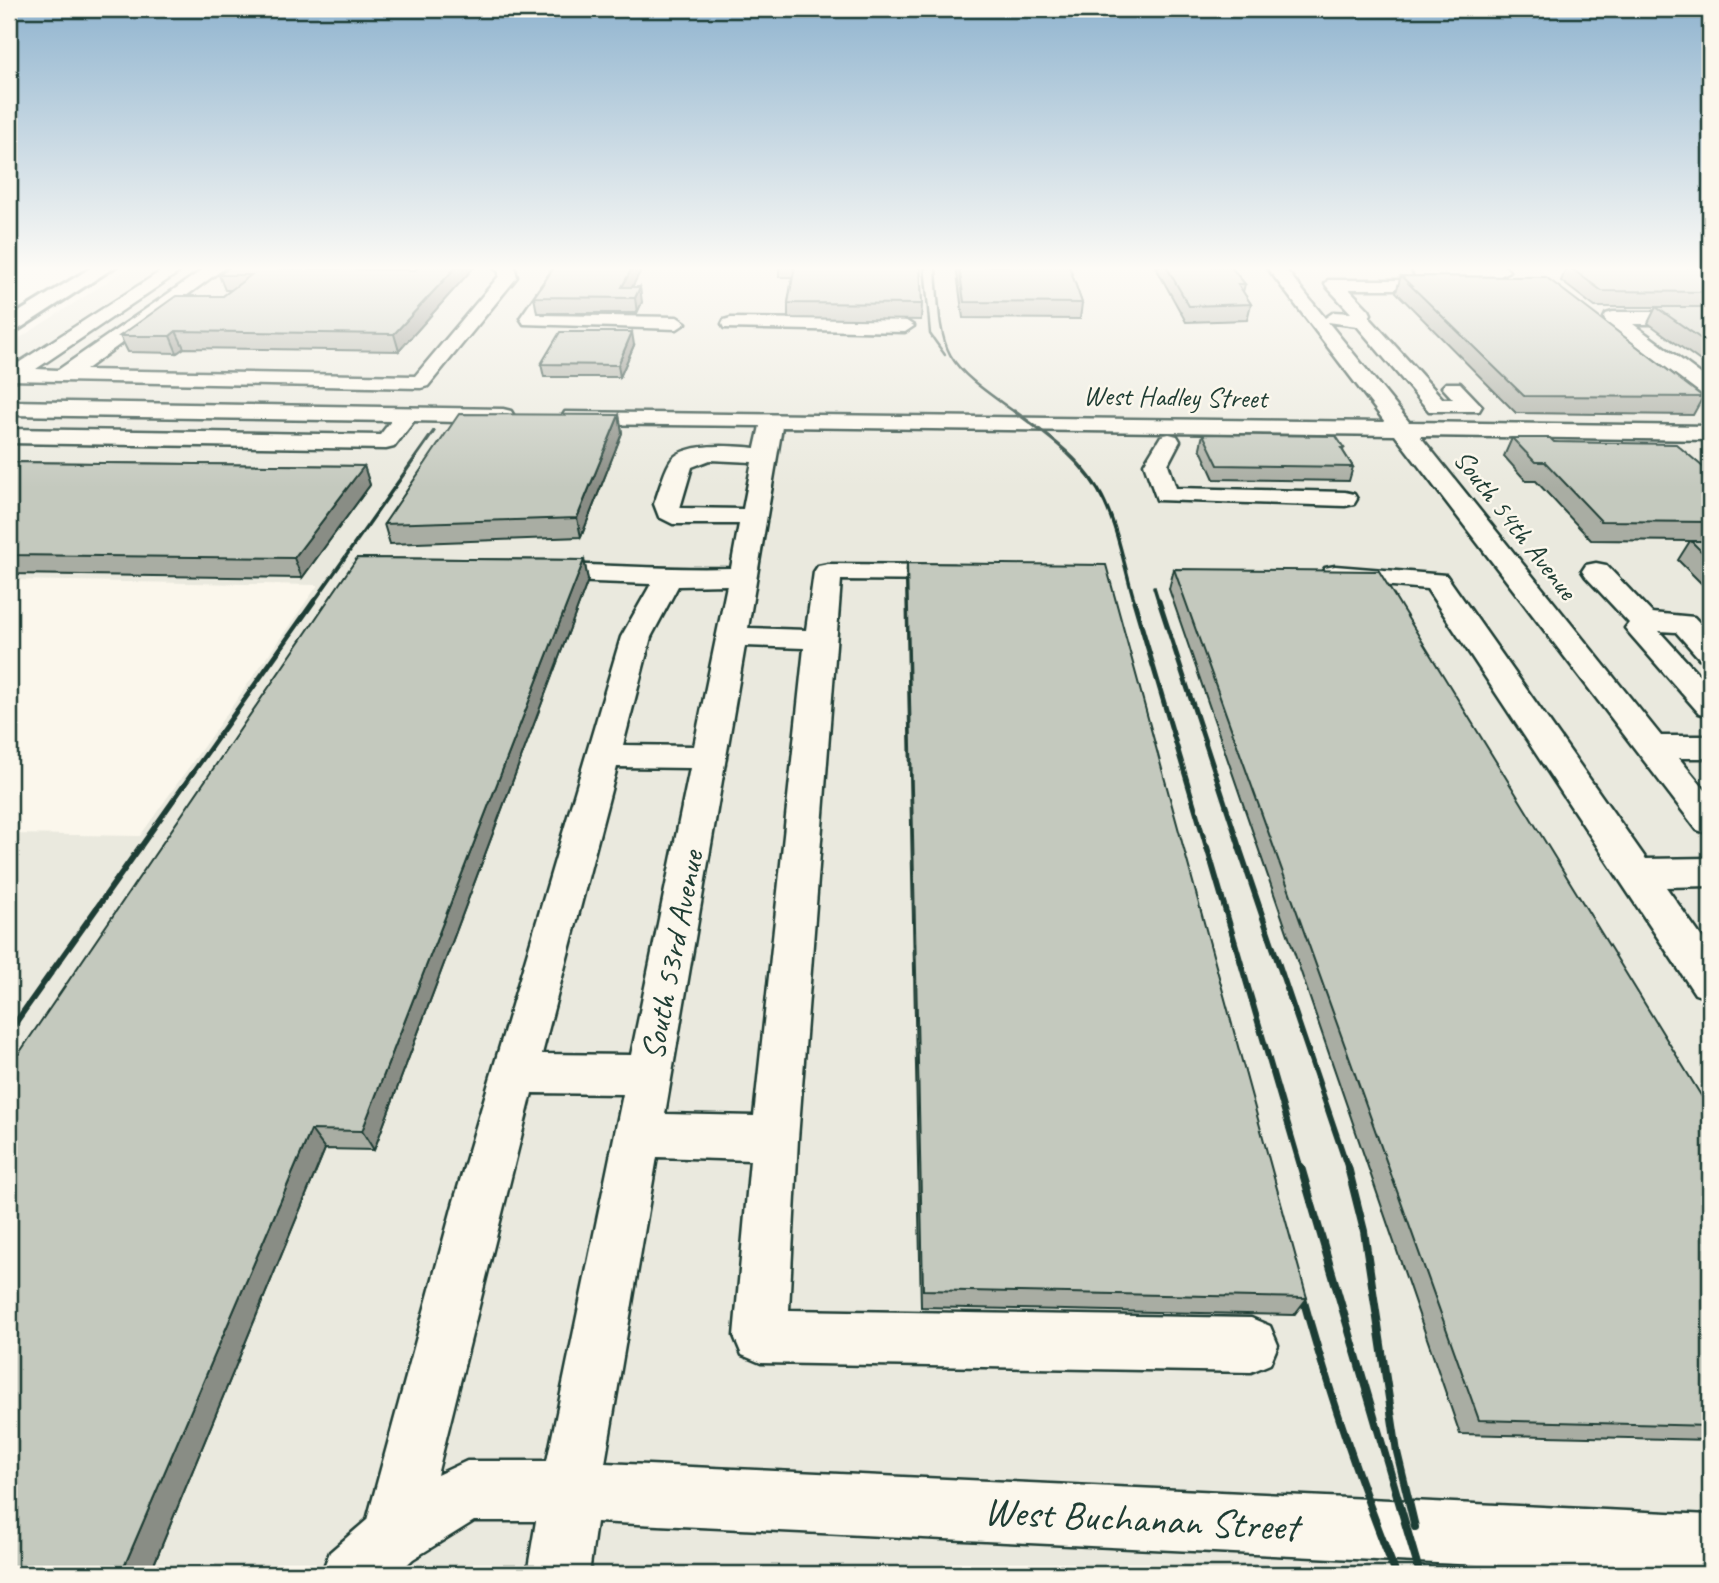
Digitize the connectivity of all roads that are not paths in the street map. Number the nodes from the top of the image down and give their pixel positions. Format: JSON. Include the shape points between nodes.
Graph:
{"nodes":[{"id":1,"x":68,"y":340,"type":"edge"},
{"id":2,"x":114,"y":340,"type":"edge"},
{"id":3,"x":456,"y":340,"type":"edge"},
{"id":4,"x":1331,"y":340,"type":"edge"},
{"id":5,"x":1380,"y":340,"type":"edge"},
{"id":6,"x":1642,"y":340,"type":"edge"},
{"id":7,"x":63,"y":376,"type":"junction"},
{"id":8,"x":1453,"y":387,"type":"dead end"},
{"id":9,"x":1710,"y":391,"type":"edge"},
{"id":10,"x":12,"y":411,"type":"edge"},
{"id":11,"x":235,"y":412,"type":"junction"},
{"id":12,"x":408,"y":414,"type":"junction"},
{"id":13,"x":529,"y":416,"type":"edge"},
{"id":14,"x":556,"y":417,"type":"edge"},
{"id":15,"x":1401,"y":429,"type":"junction"},
{"id":16,"x":1710,"y":433,"type":"edge"},
{"id":17,"x":9,"y":436,"type":"edge"},
{"id":18,"x":769,"y":438,"type":"junction"},
{"id":19,"x":206,"y":439,"type":"junction"},
{"id":20,"x":1169,"y":441,"type":"dead end"},
{"id":21,"x":1345,"y":499,"type":"dead end"},
{"id":22,"x":754,"y":517,"type":"junction"},
{"id":23,"x":1596,"y":571,"type":"dead end"},
{"id":24,"x":508,"y":572,"type":"edge"},
{"id":25,"x":974,"y":574,"type":"edge"},
{"id":26,"x":1311,"y":574,"type":"edge"},
{"id":27,"x":743,"y":576,"type":"junction"},
{"id":28,"x":668,"y":578,"type":"junction"},
{"id":29,"x":1644,"y":622,"type":"junction"},
{"id":30,"x":731,"y":637,"type":"junction"},
{"id":31,"x":820,"y":639,"type":"junction"},
{"id":32,"x":1710,"y":652,"type":"edge"},
{"id":33,"x":1710,"y":706,"type":"edge"},
{"id":34,"x":1652,"y":747,"type":"junction"},
{"id":35,"x":1710,"y":747,"type":"edge"},
{"id":36,"x":604,"y":756,"type":"junction"},
{"id":37,"x":708,"y":757,"type":"junction"},
{"id":38,"x":1710,"y":821,"type":"edge"},
{"id":39,"x":1710,"y":872,"type":"edge"},
{"id":40,"x":1636,"y":873,"type":"junction"},
{"id":41,"x":1710,"y":982,"type":"edge"},
{"id":42,"x":515,"y":1073,"type":"junction"},
{"id":43,"x":649,"y":1075,"type":"junction"},
{"id":44,"x":638,"y":1135,"type":"junction"},
{"id":45,"x":775,"y":1139,"type":"junction"},
{"id":46,"x":1251,"y":1345,"type":"dead end"},
{"id":47,"x":572,"y":1491,"type":"junction"},
{"id":48,"x":1710,"y":1546,"type":"edge"},
{"id":49,"x":372,"y":1556,"type":"edge"},
{"id":50,"x":558,"y":1574,"type":"edge"}],
"edges":[{"from":1,"to":7,"type":"street","via":[[15,375]]},
{"from":2,"to":7,"type":"street"},
{"from":3,"to":7,"type":"street","via":[[421,382]]},
{"from":4,"to":15,"type":"street","name":"South 54th Avenue"},
{"from":5,"to":8,"type":"street","via":[[1437,406],[1471,406]]},
{"from":6,"to":9,"type":"street"},
{"from":10,"to":11,"type":"street"},
{"from":11,"to":12,"type":"street"},
{"from":11,"to":19,"type":"street"},
{"from":12,"to":13,"type":"street"},
{"from":12,"to":19,"type":"street","via":[[386,442]]},
{"from":14,"to":18,"type":"street","name":"West Hadley Street"},
{"from":15,"to":16,"type":"street","name":"West Hadley Street"},
{"from":15,"to":18,"type":"street","name":"West Hadley Street"},
{"from":15,"to":34,"type":"street","name":"South 54th Avenue"},
{"from":17,"to":19,"type":"street"},
{"from":18,"to":22,"type":"street","name":"South 53rd Avenue"},
{"from":18,"to":22,"type":"street","via":[[687,459],[681,463],[667,504],[673,516]]},
{"from":20,"to":21,"type":"street","via":[[1156,464],[1166,495]]},
{"from":22,"to":27,"type":"street","name":"South 53rd Avenue"},
{"from":23,"to":29,"type":"street"},
{"from":24,"to":28,"type":"street","via":[[631,573]]},
{"from":25,"to":31,"type":"street","via":[[828,572]]},
{"from":26,"to":40,"type":"street","via":[[1436,581]]},
{"from":27,"to":28,"type":"street"},
{"from":27,"to":30,"type":"street","name":"South 53rd Avenue"},
{"from":28,"to":36,"type":"street","via":[[636,637]]},
{"from":29,"to":32,"type":"street","via":[[1684,623]]},
{"from":29,"to":33,"type":"street","via":[[1640,628]]},
{"from":30,"to":31,"type":"street"},
{"from":30,"to":37,"type":"street","name":"South 53rd Avenue"},
{"from":31,"to":45,"type":"street"},
{"from":34,"to":35,"type":"street"},
{"from":34,"to":38,"type":"street","name":"South 54th Avenue"},
{"from":36,"to":37,"type":"street"},
{"from":36,"to":42,"type":"street"},
{"from":37,"to":43,"type":"street","name":"South 53rd Avenue"},
{"from":39,"to":40,"type":"street"},
{"from":40,"to":41,"type":"street"},
{"from":42,"to":43,"type":"street"},
{"from":42,"to":49,"type":"street"},
{"from":43,"to":44,"type":"street","name":"South 53rd Avenue"},
{"from":44,"to":45,"type":"street"},
{"from":44,"to":47,"type":"street","name":"South 53rd Avenue"},
{"from":45,"to":46,"type":"street","via":[[761,1336]]},
{"from":47,"to":48,"type":"street","name":"West Buchanan Street"},
{"from":47,"to":49,"type":"street","name":"West Buchanan Street","via":[[467,1492]]},
{"from":47,"to":50,"type":"street","name":"South 53rd Avenue"}]}
